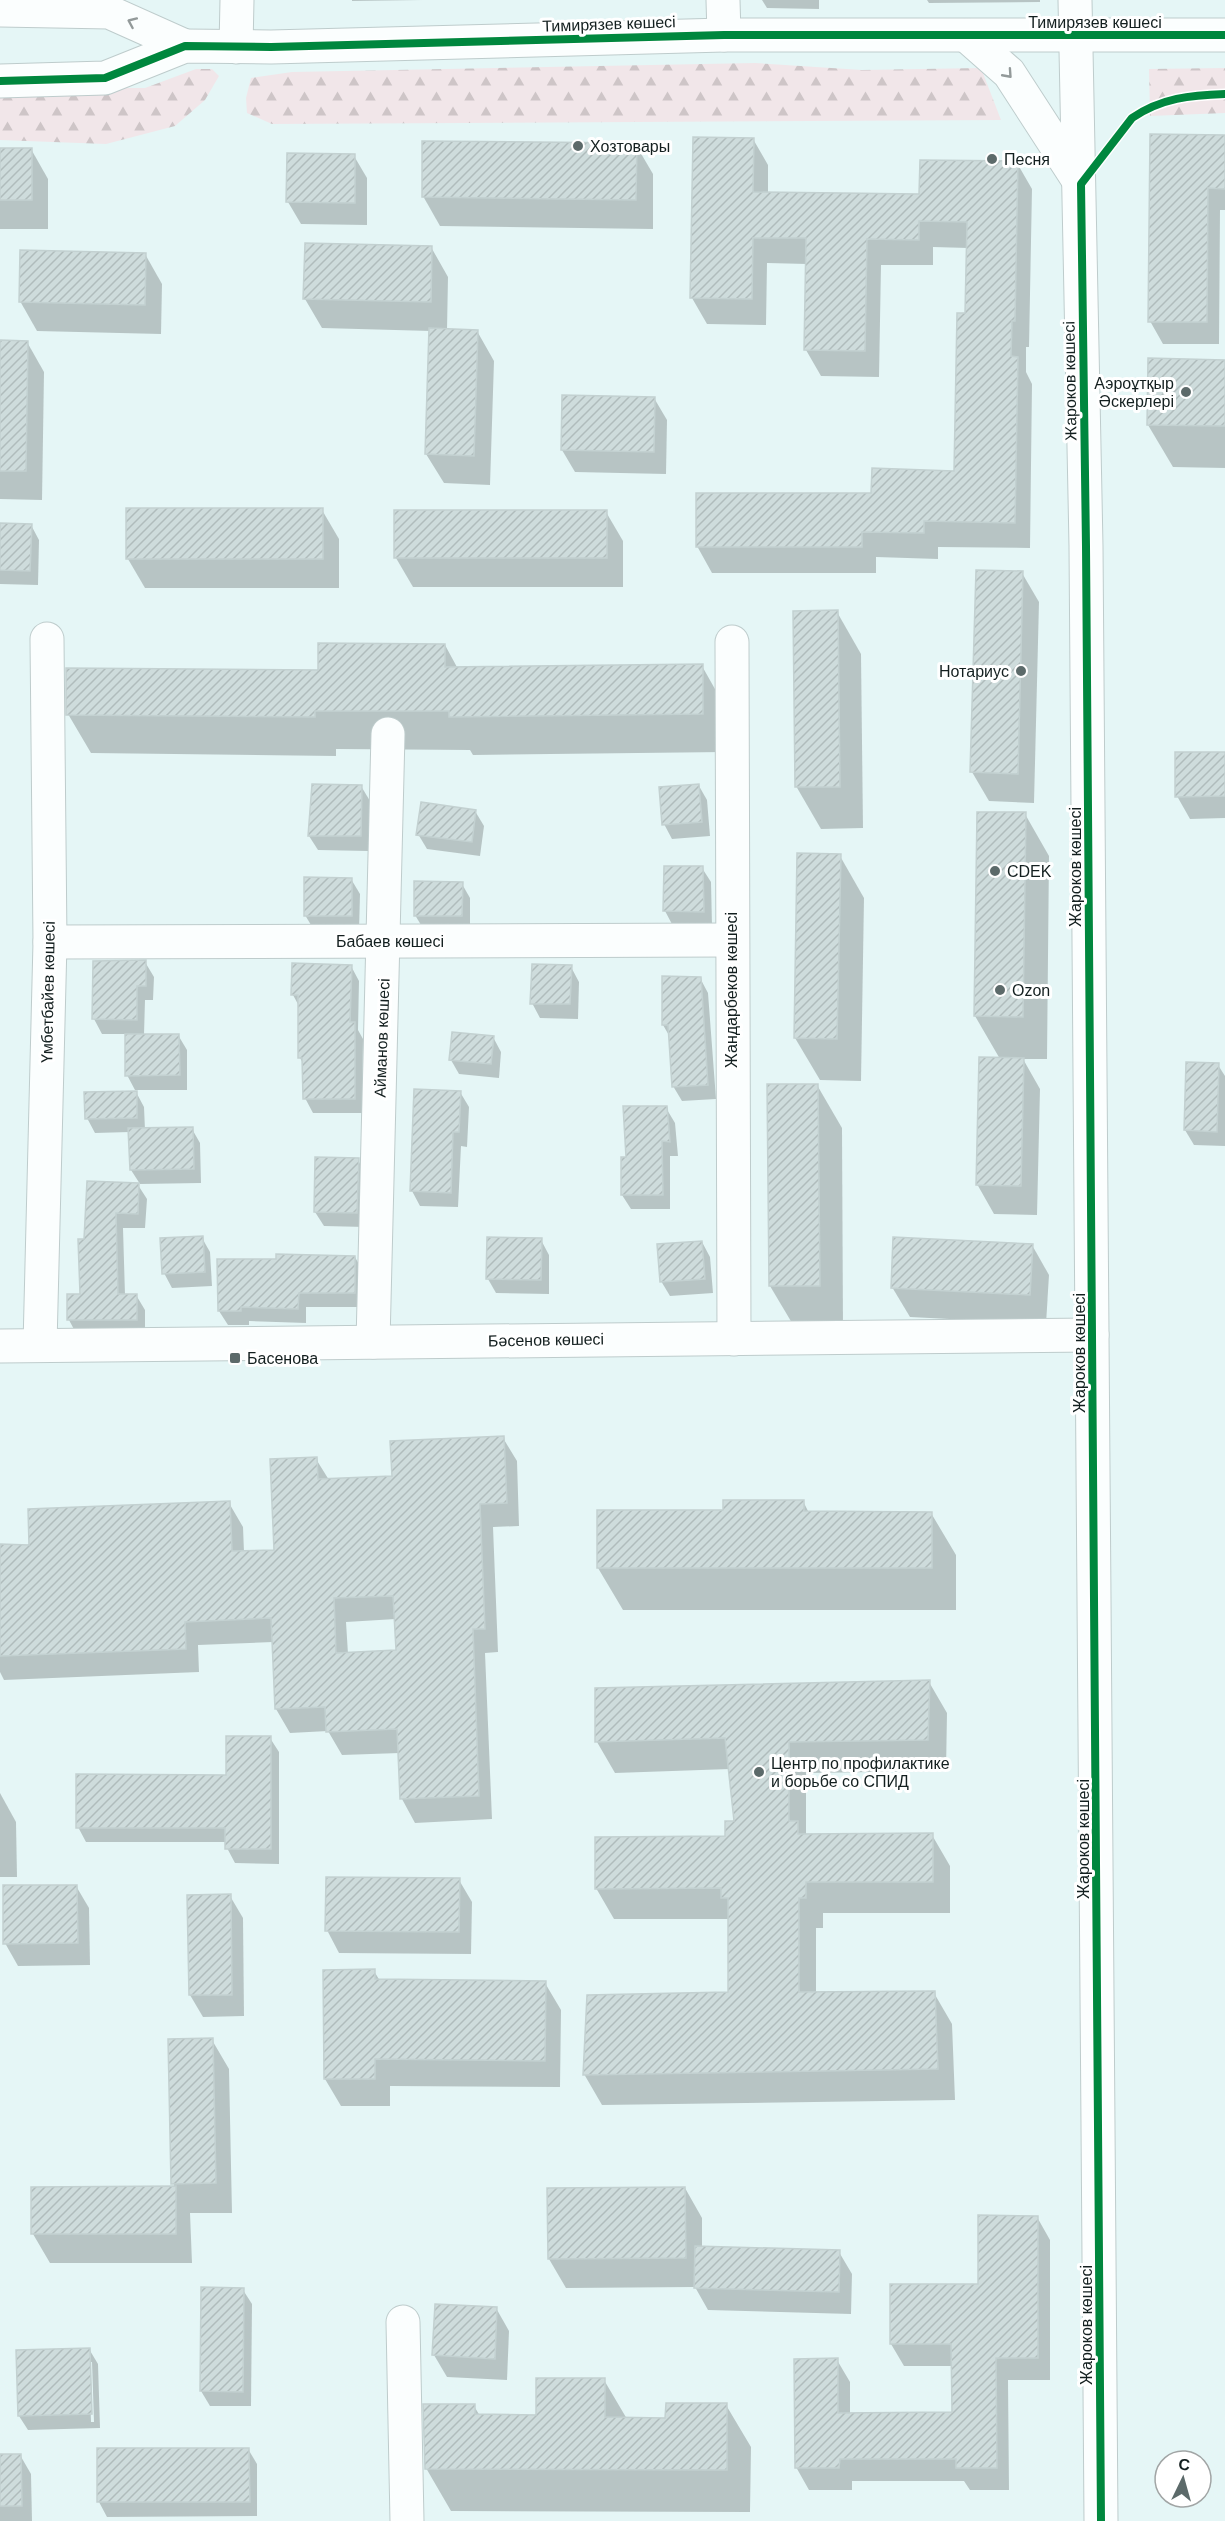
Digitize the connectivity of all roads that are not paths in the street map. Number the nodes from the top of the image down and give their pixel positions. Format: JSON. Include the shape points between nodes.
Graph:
{"nodes":[{"id":1,"x":237,"y":0,"type":"edge"},
{"id":2,"x":723,"y":0,"type":"edge"},
{"id":3,"x":1075,"y":0,"type":"edge"},
{"id":4,"x":0,"y":10,"type":"edge"},
{"id":5,"x":724,"y":35,"type":"junction"},
{"id":6,"x":1075,"y":35,"type":"junction"},
{"id":7,"x":1225,"y":35,"type":"edge"},
{"id":8,"x":967,"y":36,"type":"junction"},
{"id":9,"x":185,"y":46,"type":"junction"},
{"id":10,"x":236,"y":47,"type":"junction"},
{"id":11,"x":0,"y":81,"type":"edge"},
{"id":12,"x":1081,"y":184,"type":"junction"},
{"id":13,"x":47,"y":639,"type":"dead end"},
{"id":14,"x":732,"y":642,"type":"dead end"},
{"id":15,"x":388,"y":734,"type":"dead end"},
{"id":16,"x":731,"y":940,"type":"junction"},
{"id":17,"x":385,"y":941,"type":"junction"},
{"id":18,"x":50,"y":942,"type":"junction"},
{"id":19,"x":1092,"y":1335,"type":"junction"},
{"id":20,"x":734,"y":1339,"type":"junction"},
{"id":21,"x":373,"y":1342,"type":"junction"},
{"id":22,"x":40,"y":1345,"type":"junction"},
{"id":23,"x":0,"y":1346,"type":"edge"},
{"id":24,"x":404,"y":2322,"type":"dead end"},
{"id":25,"x":407,"y":2521,"type":"edge"},
{"id":26,"x":1101,"y":2521,"type":"edge"}],
"edges":[{"from":1,"to":10,"type":"street"},
{"from":2,"to":5,"type":"street"},
{"from":3,"to":6,"type":"street","name":"Жароков көшесі"},
{"from":9,"to":4,"type":"street","name":"Тимирязев көшесі","one_way":true,"via":[[109,12]]},
{"from":5,"to":8,"type":"street","name":"Тимирязев көшесі"},
{"from":5,"to":10,"type":"street","name":"Тимирязев көшесі"},
{"from":6,"to":7,"type":"street","name":"Тимирязев көшесі"},
{"from":6,"to":8,"type":"street","name":"Тимирязев көшесі"},
{"from":6,"to":12,"type":"street","name":"Жароков көшесі","via":[[1076,143]]},
{"from":8,"to":12,"type":"street","one_way":true,"via":[[1009,74]]},
{"from":9,"to":10,"type":"street","name":"Тимирязев көшесі"},
{"from":9,"to":11,"type":"street","name":"Тимирязев көшесі","via":[[105,78]]},
{"from":12,"to":19,"type":"street","name":"Жароков көшесі"},
{"from":13,"to":18,"type":"street","name":"Үмбетбайев көшесі"},
{"from":14,"to":16,"type":"street","name":"Жандарбеков көшесі"},
{"from":15,"to":17,"type":"street","name":"Айманов көшесі"},
{"from":16,"to":17,"type":"street","name":"Бабаев көшесі"},
{"from":16,"to":20,"type":"street","name":"Жандарбеков көшесі"},
{"from":17,"to":18,"type":"street","name":"Бабаев көшесі"},
{"from":17,"to":21,"type":"street","name":"Айманов көшесі"},
{"from":18,"to":22,"type":"street","name":"Үмбетбайев көшесі"},
{"from":19,"to":20,"type":"street","name":"Бәсенов көшесі"},
{"from":19,"to":26,"type":"street","name":"Жароков көшесі"},
{"from":20,"to":21,"type":"street","name":"Бәсенов көшесі"},
{"from":21,"to":22,"type":"street","name":"Бәсенов көшесі"},
{"from":22,"to":23,"type":"street","name":"Бәсенов көшесі"},
{"from":24,"to":25,"type":"street"}]}
